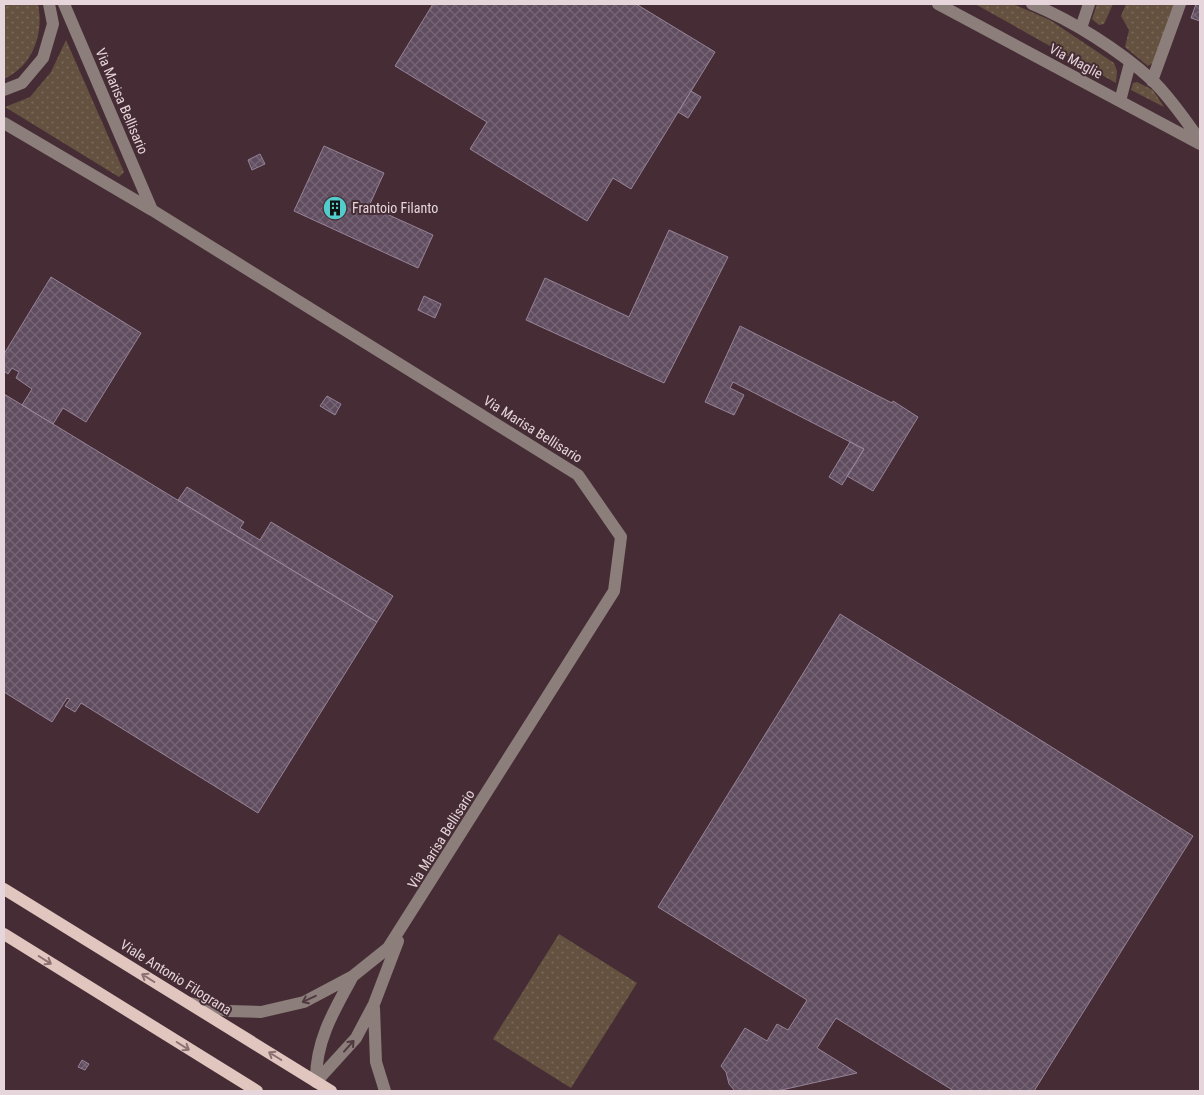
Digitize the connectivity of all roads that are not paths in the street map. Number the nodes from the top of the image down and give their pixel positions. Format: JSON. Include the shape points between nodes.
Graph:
{"nodes":[{"id":1,"x":49,"y":4,"type":"edge"},
{"id":2,"x":64,"y":4,"type":"edge"},
{"id":3,"x":938,"y":4,"type":"edge"},
{"id":4,"x":1032,"y":4,"type":"edge"},
{"id":5,"x":1089,"y":4,"type":"edge"},
{"id":6,"x":1180,"y":4,"type":"edge"},
{"id":7,"x":958,"y":8,"type":"edge"},
{"id":8,"x":1080,"y":28,"type":"junction"},
{"id":9,"x":1130,"y":63,"type":"junction"},
{"id":10,"x":1152,"y":81,"type":"junction"},
{"id":11,"x":4,"y":90,"type":"edge"},
{"id":12,"x":1120,"y":101,"type":"junction"},
{"id":13,"x":4,"y":123,"type":"edge"},
{"id":14,"x":1200,"y":140,"type":"edge"},
{"id":15,"x":1200,"y":144,"type":"edge"},
{"id":16,"x":152,"y":210,"type":"junction"},
{"id":17,"x":4,"y":889,"type":"edge"},
{"id":18,"x":403,"y":927,"type":"junction"},
{"id":19,"x":4,"y":934,"type":"edge"},
{"id":20,"x":353,"y":976,"type":"junction"},
{"id":21,"x":189,"y":1003,"type":"junction"},
{"id":22,"x":374,"y":1004,"type":"junction"},
{"id":23,"x":313,"y":1086,"type":"edge"},
{"id":24,"x":257,"y":1091,"type":"edge"},
{"id":25,"x":331,"y":1091,"type":"edge"},
{"id":26,"x":385,"y":1091,"type":"edge"}],
"edges":[{"from":1,"to":11,"type":"street","via":[[53,24],[43,58],[22,83]]},
{"from":2,"to":16,"type":"street","name":"Via Marisa Bellisario"},
{"from":3,"to":7,"type":"street","name":"Via Maglie"},
{"from":4,"to":8,"type":"street"},
{"from":5,"to":8,"type":"street"},
{"from":6,"to":10,"type":"street"},
{"from":7,"to":12,"type":"street","name":"Via Maglie"},
{"from":8,"to":9,"type":"street"},
{"from":9,"to":10,"type":"street"},
{"from":9,"to":12,"type":"street"},
{"from":10,"to":14,"type":"street"},
{"from":12,"to":15,"type":"street","name":"Via Maglie"},
{"from":13,"to":16,"type":"street","name":"Via Marisa Bellisario"},
{"from":16,"to":18,"type":"street","name":"Via Marisa Bellisario","via":[[578,475],[621,537],[614,591]]},
{"from":21,"to":17,"type":"main road","name":"Viale Antonio Filograna","one_way":true},
{"from":18,"to":20,"type":"street","name":"Via Marisa Bellisario","via":[[388,948]]},
{"from":18,"to":22,"type":"street","name":"Via Marisa Bellisario"},
{"from":19,"to":24,"type":"main road","one_way":true},
{"from":20,"to":21,"type":"street","name":"Via Marisa Bellisario","one_way":true,"via":[[304,1002],[261,1012]]},
{"from":20,"to":23,"type":"street","name":"Via Marisa Bellisario","via":[[320,1043]]},
{"from":23,"to":21,"type":"main road","name":"Viale Antonio Filograna","one_way":true},
{"from":23,"to":22,"type":"street","name":"Via Marisa Bellisario","one_way":true,"via":[[356,1038]]},
{"from":22,"to":26,"type":"street","name":"Via Marisa Bellisario","via":[[376,1062]]},
{"from":23,"to":25,"type":"main road","name":"Viale Antonio Filograna"}]}
